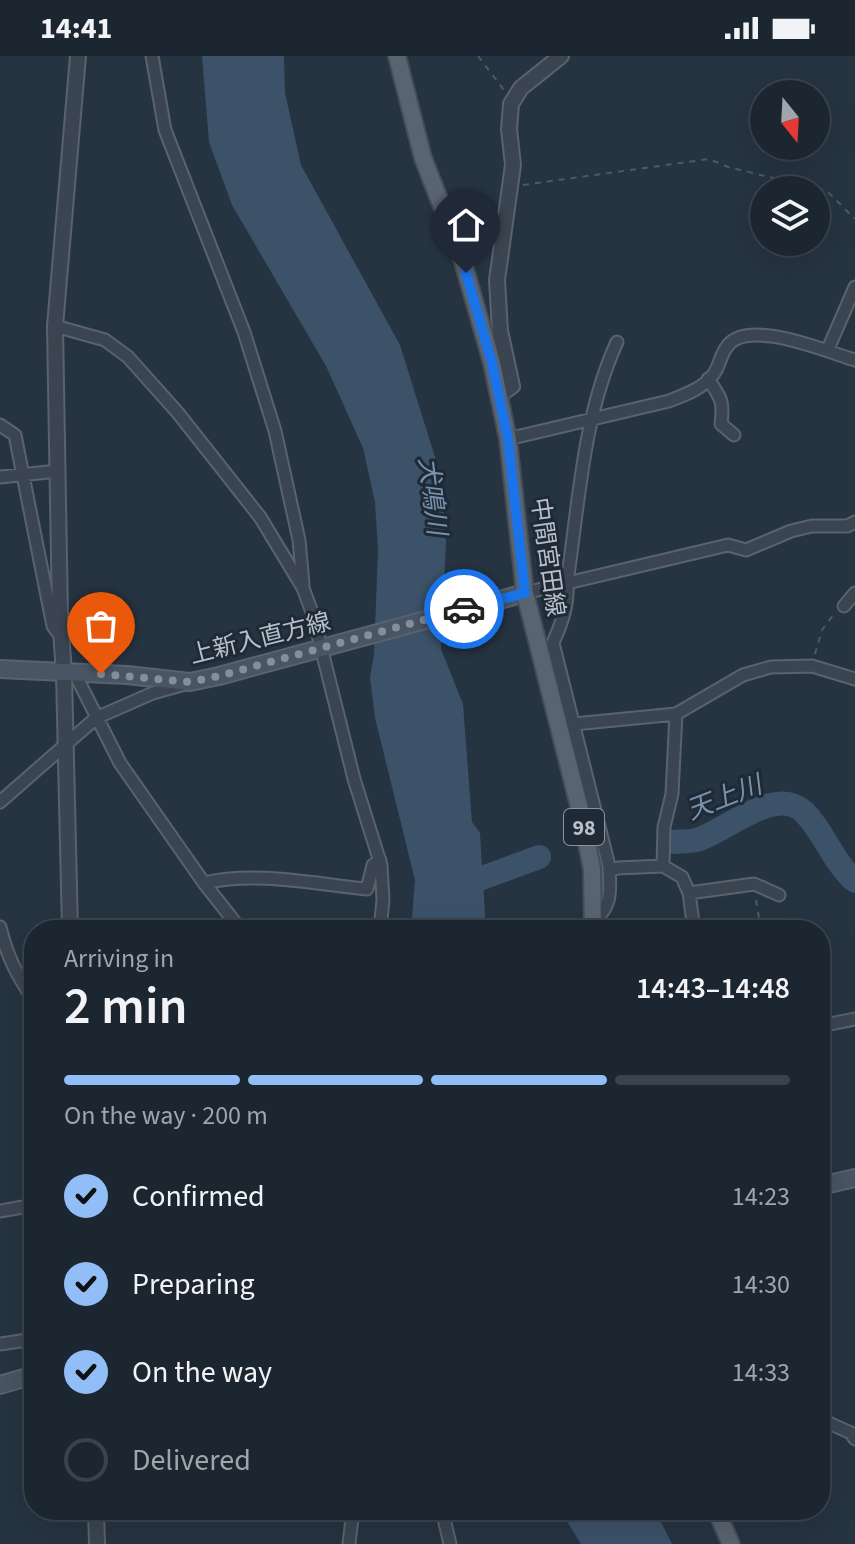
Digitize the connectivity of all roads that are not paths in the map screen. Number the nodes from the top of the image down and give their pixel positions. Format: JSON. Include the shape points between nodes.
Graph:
{"nodes":[{"id":1,"x":78,"y":56,"type":"edge"},
{"id":2,"x":152,"y":56,"type":"edge"},
{"id":3,"x":397,"y":56,"type":"edge"},
{"id":4,"x":561,"y":56,"type":"edge"},
{"id":5,"x":855,"y":287,"type":"edge"},
{"id":6,"x":55,"y":326,"type":"junction"},
{"id":7,"x":617,"y":342,"type":"dead end"},
{"id":8,"x":828,"y":349,"type":"junction"},
{"id":9,"x":855,"y":360,"type":"edge"},
{"id":10,"x":708,"y":379,"type":"junction"},
{"id":11,"x":499,"y":395,"type":"junction"},
{"id":12,"x":594,"y":418,"type":"junction"},
{"id":13,"x":0,"y":425,"type":"edge"},
{"id":14,"x":734,"y":435,"type":"dead end"},
{"id":15,"x":508,"y":439,"type":"junction"},
{"id":16,"x":58,"y":471,"type":"junction"},
{"id":17,"x":25,"y":474,"type":"junction"},
{"id":18,"x":0,"y":477,"type":"edge"},
{"id":19,"x":855,"y":522,"type":"edge"},
{"id":20,"x":567,"y":582,"type":"junction"},
{"id":21,"x":303,"y":588,"type":"junction"},
{"id":22,"x":525,"y":593,"type":"junction"},
{"id":23,"x":855,"y":593,"type":"edge"},
{"id":24,"x":844,"y":606,"type":"road end"},
{"id":25,"x":61,"y":637,"type":"junction"},
{"id":26,"x":324,"y":648,"type":"junction"},
{"id":27,"x":0,"y":669,"type":"edge"},
{"id":28,"x":69,"y":674,"type":"junction"},
{"id":29,"x":855,"y":679,"type":"edge"},
{"id":30,"x":190,"y":682,"type":"junction"},
{"id":31,"x":676,"y":714,"type":"junction"},
{"id":32,"x":96,"y":718,"type":"junction"},
{"id":33,"x":574,"y":724,"type":"junction"},
{"id":34,"x":65,"y":743,"type":"junction"},
{"id":35,"x":0,"y":802,"type":"edge"},
{"id":36,"x":380,"y":860,"type":"junction"},
{"id":37,"x":663,"y":866,"type":"junction"},
{"id":38,"x":609,"y":871,"type":"junction"},
{"id":39,"x":204,"y":883,"type":"junction"},
{"id":40,"x":689,"y":893,"type":"junction"},
{"id":41,"x":779,"y":895,"type":"dead end"},
{"id":42,"x":70,"y":920,"type":"edge"},
{"id":43,"x":233,"y":920,"type":"edge"},
{"id":44,"x":381,"y":920,"type":"edge"},
{"id":45,"x":593,"y":920,"type":"edge"},
{"id":46,"x":598,"y":920,"type":"edge"},
{"id":47,"x":693,"y":920,"type":"edge"},
{"id":48,"x":0,"y":927,"type":"edge"},
{"id":49,"x":24,"y":987,"type":"edge"},
{"id":50,"x":855,"y":1019,"type":"edge"},
{"id":51,"x":830,"y":1024,"type":"edge"},
{"id":52,"x":855,"y":1178,"type":"edge"},
{"id":53,"x":830,"y":1184,"type":"edge"},
{"id":54,"x":24,"y":1207,"type":"edge"},
{"id":55,"x":0,"y":1211,"type":"edge"},
{"id":56,"x":24,"y":1340,"type":"edge"},
{"id":57,"x":0,"y":1344,"type":"edge"},
{"id":58,"x":24,"y":1378,"type":"edge"},
{"id":59,"x":0,"y":1385,"type":"edge"},
{"id":60,"x":830,"y":1423,"type":"edge"},
{"id":61,"x":854,"y":1434,"type":"edge"},
{"id":62,"x":96,"y":1520,"type":"edge"},
{"id":63,"x":349,"y":1520,"type":"edge"},
{"id":64,"x":444,"y":1520,"type":"edge"},
{"id":65,"x":720,"y":1520,"type":"edge"},
{"id":66,"x":97,"y":1544,"type":"edge"},
{"id":67,"x":349,"y":1544,"type":"edge"},
{"id":68,"x":450,"y":1544,"type":"edge"},
{"id":69,"x":731,"y":1544,"type":"edge"}],
"edges":[{"from":1,"to":6,"type":"street"},
{"from":2,"to":21,"type":"street","via":[[165,130],[244,332],[275,431],[299,540]]},
{"from":3,"to":11,"type":"main road","name":"中間宮田線","number":"98","via":[[423,158],[461,255]]},
{"from":4,"to":11,"type":"street","via":[[521,88],[511,104],[513,165],[497,292],[512,386]]},
{"from":5,"to":8,"type":"street"},
{"from":6,"to":16,"type":"street"},
{"from":6,"to":21,"type":"street","via":[[105,340],[164,395],[260,517]]},
{"from":7,"to":12,"type":"street","via":[[606,364]]},
{"from":8,"to":9,"type":"street"},
{"from":8,"to":10,"type":"street","via":[[736,337]]},
{"from":10,"to":12,"type":"street","via":[[669,401]]},
{"from":10,"to":14,"type":"street","via":[[722,399],[721,424]]},
{"from":11,"to":15,"type":"main road","name":"中間宮田線","number":"98"},
{"from":12,"to":15,"type":"street"},
{"from":12,"to":20,"type":"street"},
{"from":13,"to":17,"type":"street","via":[[15,435]]},
{"from":15,"to":22,"type":"main road","name":"中間宮田線","number":"98"},
{"from":16,"to":17,"type":"street"},
{"from":16,"to":25,"type":"street"},
{"from":17,"to":18,"type":"street"},
{"from":17,"to":25,"type":"street","via":[[53,626]]},
{"from":19,"to":20,"type":"street","via":[[791,531],[746,550],[728,545]]},
{"from":20,"to":22,"type":"street"},
{"from":20,"to":33,"type":"street","via":[[568,600],[553,643]]},
{"from":21,"to":26,"type":"street"},
{"from":22,"to":26,"type":"main road","name":"上新入直方線"},
{"from":22,"to":45,"type":"main road","name":"中間宮田線","number":"98","via":[[582,818],[592,869]]},
{"from":23,"to":24,"type":"street"},
{"from":25,"to":28,"type":"street"},
{"from":26,"to":30,"type":"main road","name":"上新入直方線"},
{"from":26,"to":36,"type":"street","via":[[354,779]]},
{"from":27,"to":28,"type":"main road","name":"上新入直方線"},
{"from":28,"to":30,"type":"main road","name":"上新入直方線"},
{"from":28,"to":32,"type":"street"},
{"from":28,"to":34,"type":"street"},
{"from":29,"to":31,"type":"street","via":[[812,666],[771,667],[743,675]]},
{"from":30,"to":32,"type":"street"},
{"from":31,"to":33,"type":"street"},
{"from":31,"to":37,"type":"street"},
{"from":32,"to":34,"type":"street"},
{"from":32,"to":39,"type":"street","via":[[120,763]]},
{"from":33,"to":38,"type":"street"},
{"from":34,"to":35,"type":"street"},
{"from":34,"to":42,"type":"street"},
{"from":36,"to":39,"type":"street","via":[[373,865],[367,889],[279,880]]},
{"from":36,"to":44,"type":"street"},
{"from":37,"to":38,"type":"street"},
{"from":37,"to":40,"type":"street","via":[[682,877]]},
{"from":38,"to":46,"type":"street","via":[[608,900]]},
{"from":39,"to":43,"type":"street"},
{"from":40,"to":41,"type":"street","via":[[754,884]]},
{"from":40,"to":47,"type":"street"},
{"from":48,"to":49,"type":"street","via":[[8,958]]},
{"from":50,"to":51,"type":"street"},
{"from":52,"to":53,"type":"main road"},
{"from":54,"to":55,"type":"street"},
{"from":56,"to":57,"type":"street"},
{"from":58,"to":59,"type":"main road"},
{"from":60,"to":61,"type":"street"},
{"from":62,"to":66,"type":"street"},
{"from":63,"to":67,"type":"street"},
{"from":64,"to":68,"type":"street"},
{"from":65,"to":69,"type":"main road"}]}
